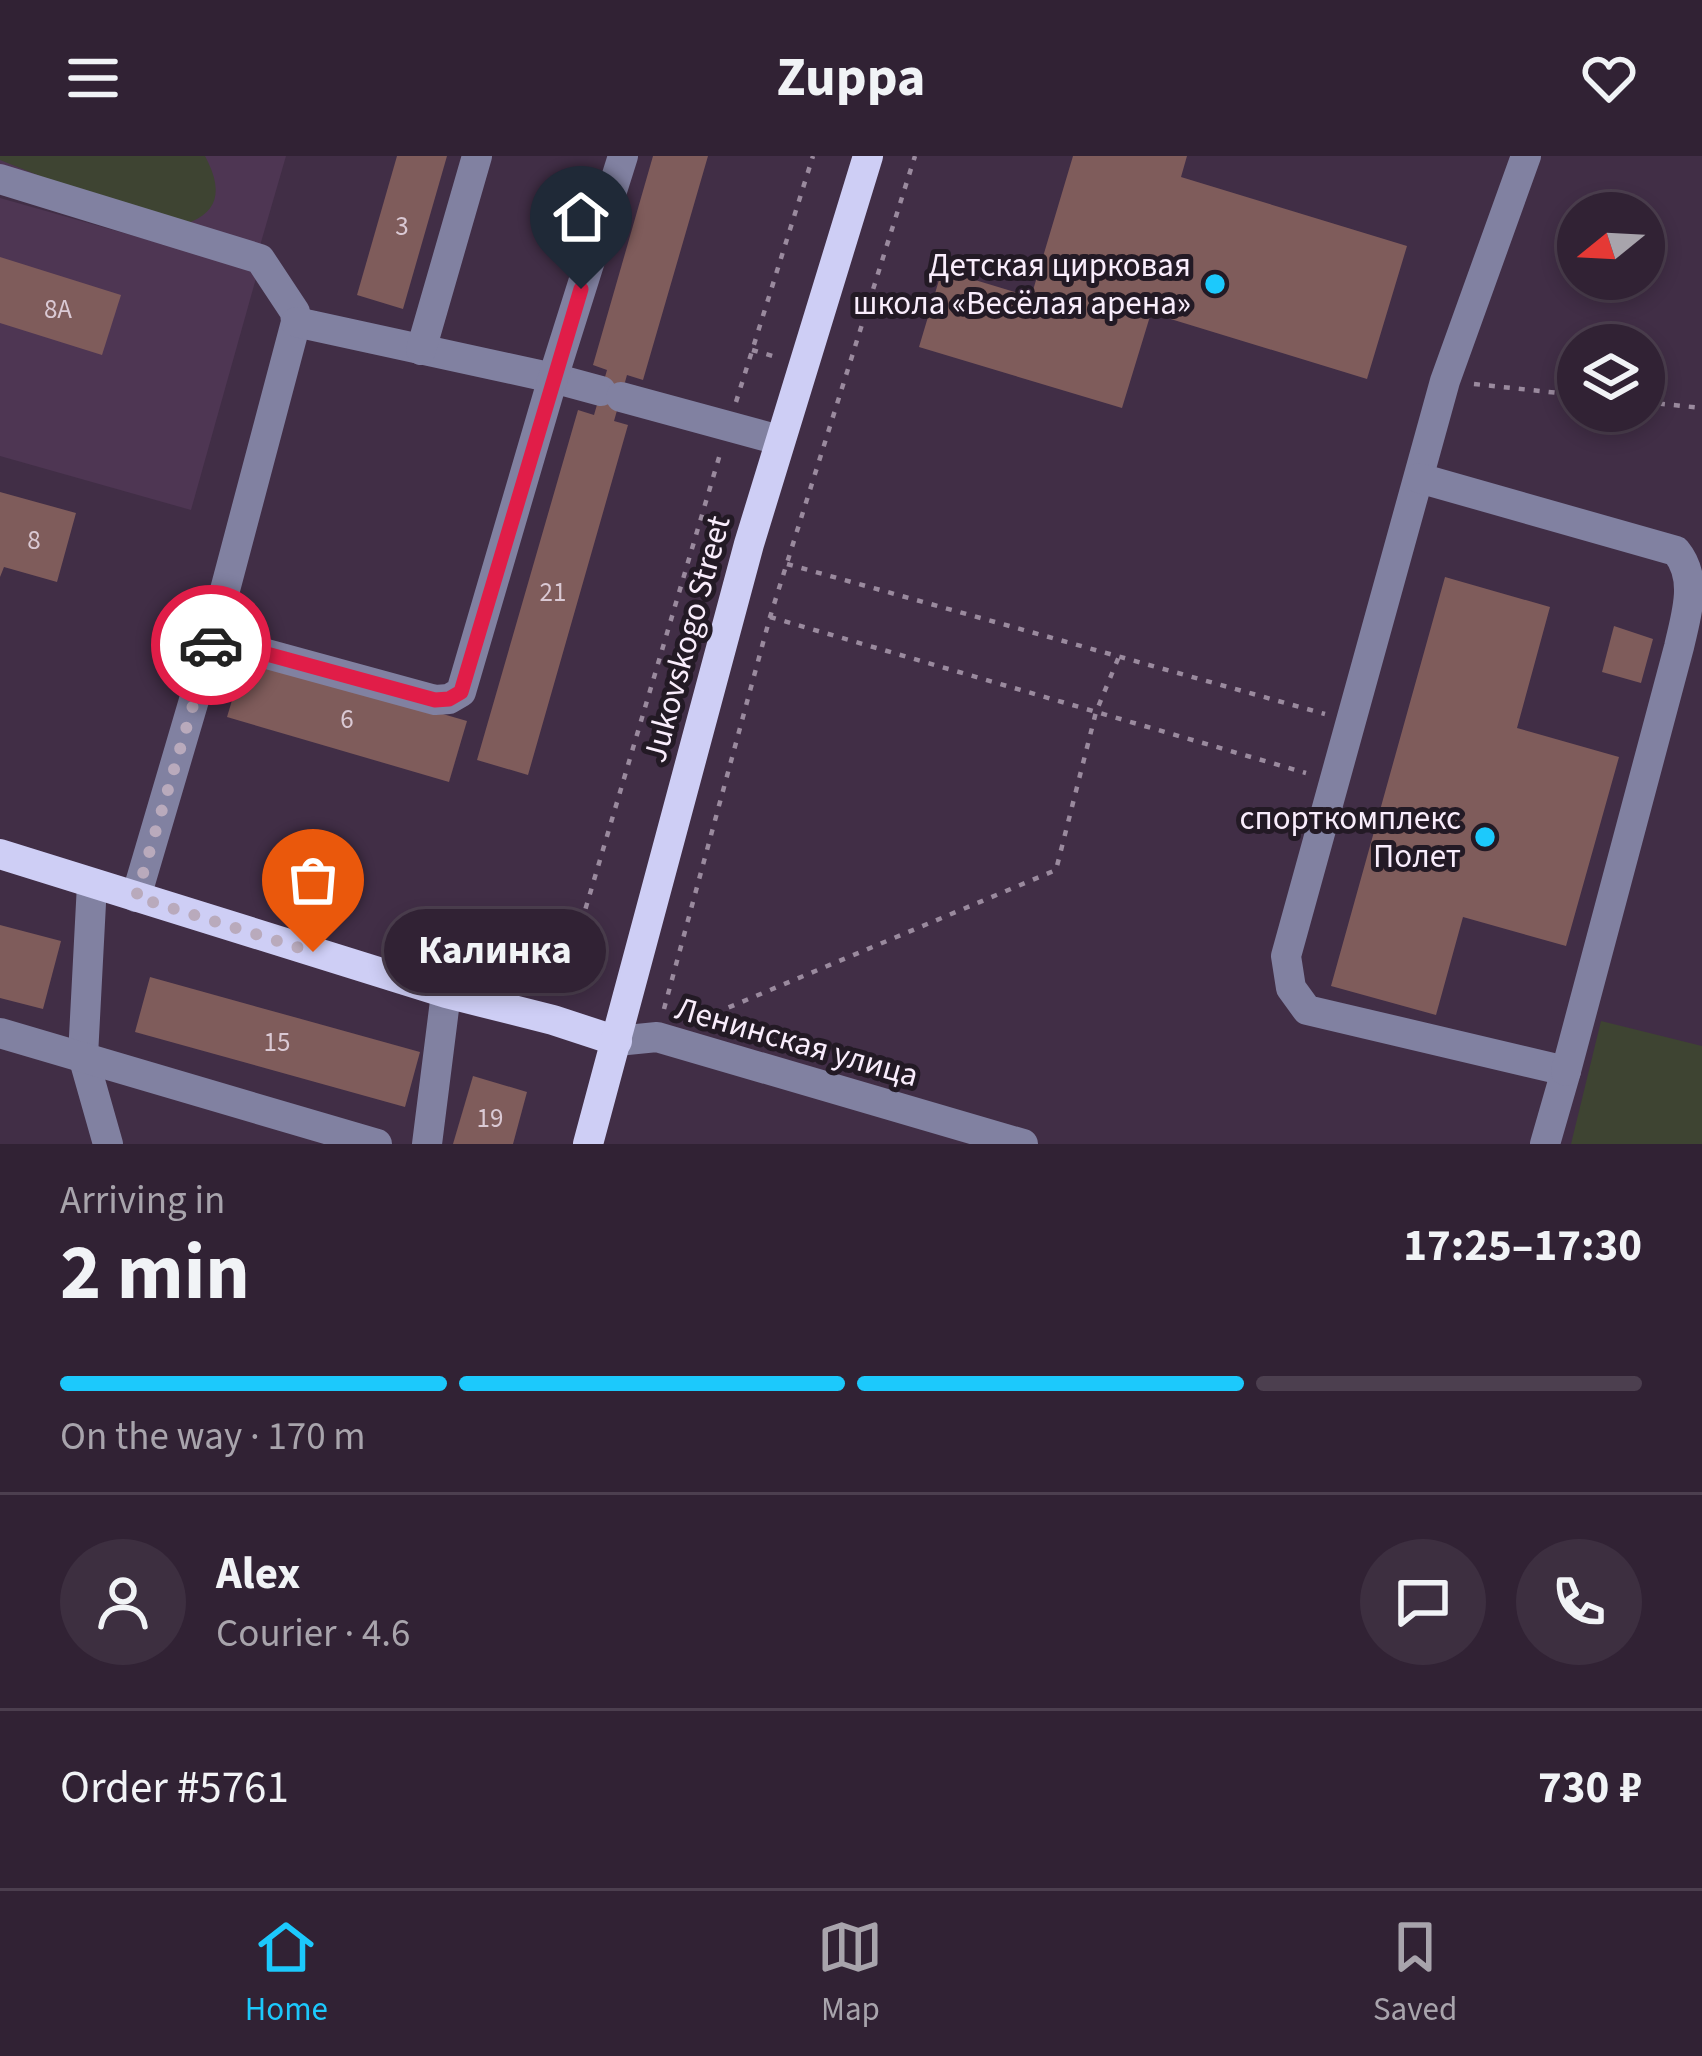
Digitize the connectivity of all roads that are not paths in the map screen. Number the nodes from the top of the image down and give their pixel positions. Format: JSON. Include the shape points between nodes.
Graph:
{"nodes":[{"id":1,"x":477,"y":156,"type":"edge"},
{"id":2,"x":623,"y":156,"type":"edge"},
{"id":3,"x":868,"y":156,"type":"edge"},
{"id":4,"x":1526,"y":156,"type":"edge"},
{"id":5,"x":0,"y":179,"type":"edge"},
{"id":6,"x":296,"y":322,"type":"junction"},
{"id":7,"x":421,"y":350,"type":"junction"},
{"id":8,"x":553,"y":378,"type":"junction"},
{"id":9,"x":779,"y":440,"type":"junction"},
{"id":10,"x":1419,"y":478,"type":"junction"},
{"id":11,"x":212,"y":639,"type":"junction"},
{"id":12,"x":0,"y":854,"type":"edge"},
{"id":13,"x":92,"y":884,"type":"junction"},
{"id":14,"x":136,"y":897,"type":"junction"},
{"id":15,"x":446,"y":993,"type":"junction"},
{"id":16,"x":0,"y":1033,"type":"edge"},
{"id":17,"x":616,"y":1041,"type":"junction"},
{"id":18,"x":83,"y":1056,"type":"junction"},
{"id":19,"x":1566,"y":1071,"type":"junction"},
{"id":20,"x":920,"y":1130,"type":"edge"},
{"id":21,"x":108,"y":1144,"type":"edge"},
{"id":22,"x":377,"y":1144,"type":"edge"},
{"id":23,"x":427,"y":1144,"type":"edge"},
{"id":24,"x":588,"y":1144,"type":"edge"},
{"id":25,"x":1023,"y":1144,"type":"edge"},
{"id":26,"x":1545,"y":1144,"type":"edge"}],
"edges":[{"from":1,"to":7,"type":"street"},
{"from":2,"to":8,"type":"street"},
{"from":3,"to":9,"type":"main road","name":"Jukovskogo Street"},
{"from":4,"to":10,"type":"street"},
{"from":5,"to":6,"type":"street","via":[[260,259]]},
{"from":6,"to":7,"type":"street"},
{"from":6,"to":11,"type":"street"},
{"from":7,"to":8,"type":"street"},
{"from":8,"to":9,"type":"street"},
{"from":8,"to":11,"type":"street","via":[[461,692],[435,700]]},
{"from":9,"to":17,"type":"main road","name":"Jukovskogo Street"},
{"from":10,"to":19,"type":"street","via":[[1676,551],[1689,574],[1679,646]]},
{"from":10,"to":19,"type":"street","via":[[1286,956],[1291,988],[1307,1010]]},
{"from":11,"to":14,"type":"street"},
{"from":12,"to":13,"type":"main road","name":"Ленинская улица"},
{"from":13,"to":14,"type":"main road","name":"Ленинская улица"},
{"from":13,"to":18,"type":"street"},
{"from":14,"to":15,"type":"main road","name":"Ленинская улица"},
{"from":15,"to":17,"type":"main road","name":"Ленинская улица"},
{"from":15,"to":23,"type":"street"},
{"from":16,"to":18,"type":"street"},
{"from":17,"to":20,"type":"street","name":"Ленинская улица","via":[[657,1037]]},
{"from":17,"to":24,"type":"main road","name":"Jukovskogo Street"},
{"from":18,"to":21,"type":"street"},
{"from":18,"to":22,"type":"street"},
{"from":19,"to":26,"type":"street"},
{"from":20,"to":25,"type":"street","name":"Ленинская улица"}]}
